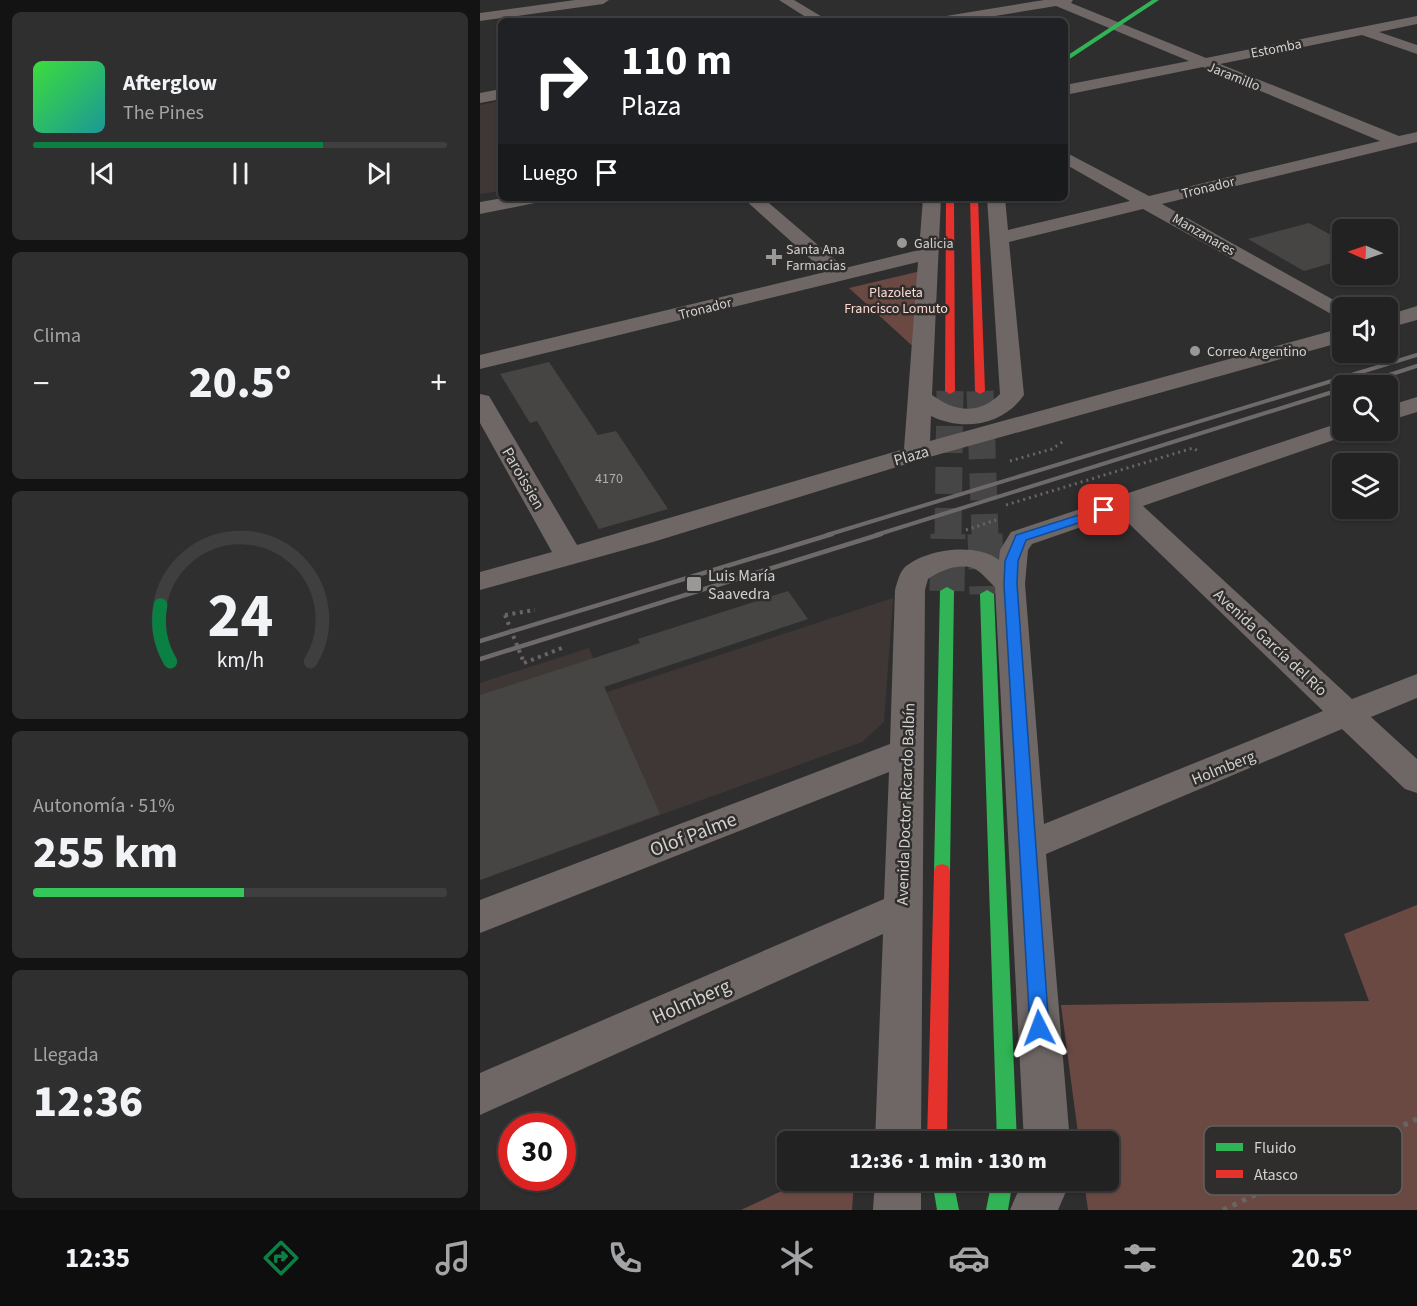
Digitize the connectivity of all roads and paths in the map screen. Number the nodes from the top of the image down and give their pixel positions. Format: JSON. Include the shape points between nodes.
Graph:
{"nodes":[{"id":1,"x":514,"y":0,"type":"edge"},
{"id":2,"x":603,"y":0,"type":"edge"},
{"id":3,"x":785,"y":0,"type":"edge"},
{"id":4,"x":1156,"y":0,"type":"edge"},
{"id":5,"x":1059,"y":1,"type":"edge"},
{"id":6,"x":1110,"y":10,"type":"dead end"},
{"id":7,"x":527,"y":11,"type":"junction"},
{"id":8,"x":480,"y":18,"type":"edge"},
{"id":9,"x":535,"y":18,"type":"edge"},
{"id":10,"x":817,"y":18,"type":"edge"},
{"id":11,"x":958,"y":18,"type":"edge"},
{"id":12,"x":1417,"y":20,"type":"edge"},
{"id":13,"x":1091,"y":22,"type":"junction"},
{"id":14,"x":1116,"y":28,"type":"junction"},
{"id":15,"x":1364,"y":32,"type":"junction"},
{"id":16,"x":1417,"y":50,"type":"edge"},
{"id":17,"x":1068,"y":58,"type":"edge"},
{"id":18,"x":1199,"y":62,"type":"junction"},
{"id":19,"x":1068,"y":89,"type":"edge"},
{"id":20,"x":498,"y":95,"type":"edge"},
{"id":21,"x":480,"y":98,"type":"edge"},
{"id":22,"x":1417,"y":137,"type":"edge"},
{"id":23,"x":1397,"y":141,"type":"junction"},
{"id":24,"x":1417,"y":150,"type":"edge"},
{"id":25,"x":1068,"y":159,"type":"edge"},
{"id":26,"x":517,"y":201,"type":"edge"},
{"id":27,"x":755,"y":201,"type":"edge"},
{"id":28,"x":932,"y":201,"type":"edge"},
{"id":29,"x":950,"y":201,"type":"edge"},
{"id":30,"x":974,"y":201,"type":"edge"},
{"id":31,"x":996,"y":201,"type":"edge"},
{"id":32,"x":1148,"y":202,"type":"junction"},
{"id":33,"x":480,"y":208,"type":"edge"},
{"id":34,"x":1000,"y":238,"type":"junction"},
{"id":35,"x":930,"y":253,"type":"junction"},
{"id":36,"x":841,"y":275,"type":"junction"},
{"id":37,"x":1332,"y":307,"type":"edge"},
{"id":38,"x":1417,"y":313,"type":"edge"},
{"id":39,"x":1398,"y":319,"type":"edge"},
{"id":40,"x":1332,"y":337,"type":"edge"},
{"id":41,"x":480,"y":362,"type":"edge"},
{"id":42,"x":950,"y":391,"type":"tunnel mouth"},
{"id":43,"x":980,"y":391,"type":"tunnel mouth"},
{"id":44,"x":1012,"y":395,"type":"junction"},
{"id":45,"x":922,"y":399,"type":"junction"},
{"id":46,"x":480,"y":401,"type":"edge"},
{"id":47,"x":1417,"y":404,"type":"edge"},
{"id":48,"x":1398,"y":411,"type":"edge"},
{"id":49,"x":1062,"y":413,"type":"junction"},
{"id":50,"x":1332,"y":432,"type":"edge"},
{"id":51,"x":917,"y":453,"type":"junction"},
{"id":52,"x":1190,"y":456,"type":"dead end"},
{"id":53,"x":1125,"y":504,"type":"junction"},
{"id":54,"x":1006,"y":505,"type":"dead end"},
{"id":55,"x":569,"y":556,"type":"junction"},
{"id":56,"x":480,"y":581,"type":"edge"},
{"id":57,"x":999,"y":589,"type":"junction"},
{"id":58,"x":947,"y":591,"type":"tunnel mouth"},
{"id":59,"x":535,"y":610,"type":"dead end"},
{"id":60,"x":562,"y":648,"type":"dead end"},
{"id":61,"x":1417,"y":685,"type":"edge"},
{"id":62,"x":1348,"y":715,"type":"junction"},
{"id":63,"x":907,"y":751,"type":"junction"},
{"id":64,"x":1417,"y":780,"type":"edge"},
{"id":65,"x":1028,"y":846,"type":"junction"},
{"id":66,"x":902,"y":908,"type":"junction"},
{"id":67,"x":480,"y":917,"type":"edge"},
{"id":68,"x":480,"y":1094,"type":"edge"},
{"id":69,"x":1417,"y":1119,"type":"edge"},
{"id":70,"x":1402,"y":1126,"type":"edge"},
{"id":71,"x":898,"y":1131,"type":"edge"},
{"id":72,"x":937,"y":1131,"type":"edge"},
{"id":73,"x":1007,"y":1131,"type":"edge"},
{"id":74,"x":1046,"y":1131,"type":"edge"},
{"id":75,"x":898,"y":1191,"type":"edge"},
{"id":76,"x":944,"y":1191,"type":"edge"},
{"id":77,"x":1001,"y":1191,"type":"edge"},
{"id":78,"x":1043,"y":1191,"type":"edge"},
{"id":79,"x":1255,"y":1195,"type":"edge"},
{"id":80,"x":897,"y":1210,"type":"edge"},
{"id":81,"x":948,"y":1210,"type":"edge"},
{"id":82,"x":998,"y":1210,"type":"edge"},
{"id":83,"x":1034,"y":1210,"type":"edge"},
{"id":84,"x":1223,"y":1210,"type":"edge"}],
"edges":[{"from":1,"to":7,"type":"street"},
{"from":2,"to":7,"type":"street"},
{"from":3,"to":10,"type":"street"},
{"from":4,"to":14,"type":"main road"},
{"from":5,"to":11,"type":"street"},
{"from":5,"to":13,"type":"street","name":"Jaramillo"},
{"from":6,"to":13,"type":"main road"},
{"from":7,"to":8,"type":"street"},
{"from":7,"to":9,"type":"street"},
{"from":12,"to":15,"type":"street","name":"Estomba"},
{"from":13,"to":14,"type":"street","name":"Jaramillo"},
{"from":14,"to":17,"type":"main road"},
{"from":14,"to":18,"type":"street","name":"Jaramillo"},
{"from":15,"to":16,"type":"street"},
{"from":15,"to":18,"type":"street","name":"Estomba"},
{"from":18,"to":19,"type":"street","name":"Estomba"},
{"from":18,"to":23,"type":"street","name":"Jaramillo"},
{"from":20,"to":21,"type":"street"},
{"from":22,"to":23,"type":"street","name":"Tronador"},
{"from":23,"to":24,"type":"street","name":"Jaramillo"},
{"from":23,"to":32,"type":"street","name":"Tronador"},
{"from":25,"to":32,"type":"street","name":"Manzanares"},
{"from":26,"to":33,"type":"street"},
{"from":27,"to":36,"type":"street"},
{"from":28,"to":35,"type":"street"},
{"from":29,"to":42,"type":"main road"},
{"from":30,"to":43,"type":"main road"},
{"from":31,"to":34,"type":"street"},
{"from":32,"to":34,"type":"street","name":"Tronador"},
{"from":32,"to":37,"type":"street","name":"Manzanares"},
{"from":34,"to":44,"type":"street"},
{"from":35,"to":36,"type":"street","name":"Tronador"},
{"from":35,"to":45,"type":"street"},
{"from":36,"to":41,"type":"street","name":"Tronador"},
{"from":38,"to":39,"type":"street"},
{"from":40,"to":49,"type":"street","name":"Plaza"},
{"from":44,"to":45,"type":"street","via":[[1005,406],[990,415],[967,418],[932,409]]},
{"from":44,"to":49,"type":"street","via":[[1029,408]]},
{"from":45,"to":51,"type":"street"},
{"from":46,"to":55,"type":"street","name":"Paroissien"},
{"from":47,"to":48,"type":"street"},
{"from":49,"to":51,"type":"street","name":"Plaza"},
{"from":50,"to":53,"type":"street"},
{"from":51,"to":55,"type":"street","name":"Plaza"},
{"from":52,"to":54,"type":"path","via":[[1200,453],[1193,448]]},
{"from":53,"to":57,"type":"street","via":[[1021,538]]},
{"from":53,"to":62,"type":"street","name":"Avenida García del Río"},
{"from":55,"to":56,"type":"street","name":"Plaza"},
{"from":57,"to":63,"type":"street","name":"Avenida Doctor Ricardo Balbín","via":[[981,560],[931,563],[914,575],[910,590]]},
{"from":57,"to":65,"type":"street"},
{"from":57,"to":73,"type":"main road"},
{"from":58,"to":72,"type":"main road"},
{"from":59,"to":60,"type":"path","bridge":true,"via":[[505,615],[524,663]]},
{"from":61,"to":62,"type":"street","name":"Holmberg"},
{"from":62,"to":64,"type":"street","name":"Avenida García del Río"},
{"from":62,"to":65,"type":"street","name":"Holmberg"},
{"from":63,"to":66,"type":"street","name":"Avenida Doctor Ricardo Balbín"},
{"from":63,"to":67,"type":"street","name":"Olof Palme"},
{"from":65,"to":74,"type":"street"},
{"from":66,"to":68,"type":"street","name":"Holmberg"},
{"from":66,"to":71,"type":"street","name":"Avenida Doctor Ricardo Balbín"},
{"from":69,"to":70,"type":"path"},
{"from":75,"to":80,"type":"street"},
{"from":76,"to":81,"type":"main road"},
{"from":77,"to":82,"type":"main road"},
{"from":78,"to":83,"type":"street"},
{"from":79,"to":84,"type":"path"}]}
